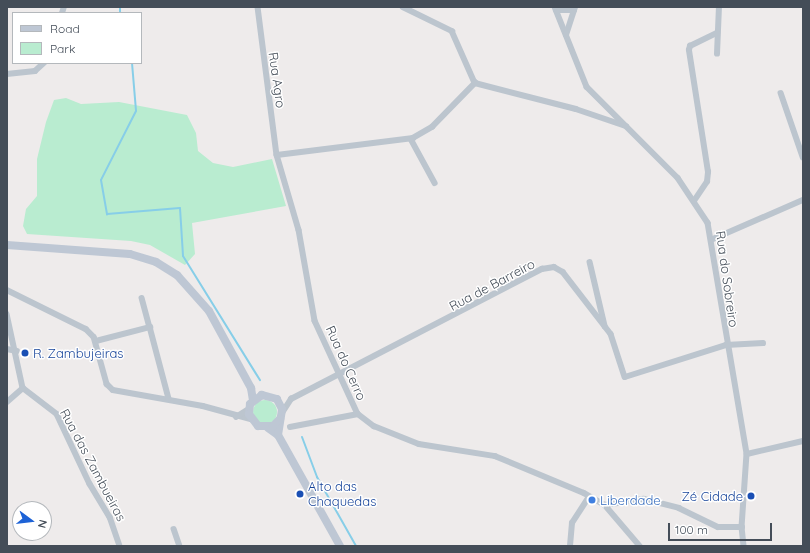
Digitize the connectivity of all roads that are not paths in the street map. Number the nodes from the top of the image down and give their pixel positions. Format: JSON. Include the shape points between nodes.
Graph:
{"nodes":[{"id":1,"x":258,"y":7,"type":"edge"},
{"id":2,"x":403,"y":7,"type":"edge"},
{"id":3,"x":720,"y":7,"type":"edge"},
{"id":4,"x":574,"y":8,"type":"edge"},
{"id":5,"x":555,"y":9,"type":"edge"},
{"id":6,"x":717,"y":32,"type":"junction"},
{"id":7,"x":566,"y":35,"type":"junction"},
{"id":8,"x":718,"y":54,"type":"dead end"},
{"id":9,"x":43,"y":64,"type":"edge"},
{"id":10,"x":7,"y":74,"type":"edge"},
{"id":11,"x":475,"y":83,"type":"junction"},
{"id":12,"x":781,"y":93,"type":"dead end"},
{"id":13,"x":626,"y":126,"type":"junction"},
{"id":14,"x":411,"y":139,"type":"junction"},
{"id":15,"x":277,"y":155,"type":"junction"},
{"id":16,"x":803,"y":157,"type":"edge"},
{"id":17,"x":435,"y":183,"type":"dead end"},
{"id":18,"x":803,"y":200,"type":"edge"},
{"id":19,"x":694,"y":201,"type":"junction"},
{"id":20,"x":713,"y":239,"type":"junction"},
{"id":21,"x":7,"y":245,"type":"edge"},
{"id":22,"x":590,"y":262,"type":"dead end"},
{"id":23,"x":7,"y":290,"type":"edge"},
{"id":24,"x":142,"y":298,"type":"dead end"},
{"id":25,"x":7,"y":314,"type":"edge"},
{"id":26,"x":605,"y":326,"type":"junction"},
{"id":27,"x":150,"y":327,"type":"junction"},
{"id":28,"x":96,"y":341,"type":"junction"},
{"id":29,"x":763,"y":343,"type":"dead end"},
{"id":30,"x":726,"y":345,"type":"junction"},
{"id":31,"x":7,"y":349,"type":"edge"},
{"id":32,"x":17,"y":351,"type":"junction"},
{"id":33,"x":337,"y":374,"type":"junction"},
{"id":34,"x":23,"y":388,"type":"junction"},
{"id":35,"x":252,"y":388,"type":"junction"},
{"id":36,"x":262,"y":395,"type":"junction"},
{"id":37,"x":272,"y":396,"type":"junction"},
{"id":38,"x":169,"y":399,"type":"junction"},
{"id":39,"x":290,"y":399,"type":"junction"},
{"id":40,"x":253,"y":400,"type":"junction"},
{"id":41,"x":7,"y":402,"type":"edge"},
{"id":42,"x":249,"y":409,"type":"junction"},
{"id":43,"x":358,"y":414,"type":"junction"},
{"id":44,"x":281,"y":416,"type":"junction"},
{"id":45,"x":236,"y":417,"type":"junction"},
{"id":46,"x":251,"y":419,"type":"junction"},
{"id":47,"x":268,"y":428,"type":"junction"},
{"id":48,"x":290,"y":428,"type":"dead end"},
{"id":49,"x":278,"y":435,"type":"junction"},
{"id":50,"x":803,"y":441,"type":"edge"},
{"id":51,"x":746,"y":454,"type":"junction"},
{"id":52,"x":589,"y":497,"type":"junction"},
{"id":53,"x":605,"y":505,"type":"junction"},
{"id":54,"x":742,"y":527,"type":"junction"},
{"id":55,"x":174,"y":530,"type":"dead end"},
{"id":56,"x":120,"y":546,"type":"edge"},
{"id":57,"x":180,"y":546,"type":"edge"},
{"id":58,"x":340,"y":546,"type":"edge"},
{"id":59,"x":570,"y":546,"type":"edge"},
{"id":60,"x":640,"y":546,"type":"edge"},
{"id":61,"x":744,"y":546,"type":"edge"}],
"edges":[{"from":1,"to":15,"type":"street","name":"Rua Agro"},
{"from":2,"to":11,"type":"street","via":[[452,31]]},
{"from":3,"to":6,"type":"street"},
{"from":4,"to":5,"type":"street"},
{"from":4,"to":7,"type":"street"},
{"from":5,"to":7,"type":"street","name":"Rua do Sobreiro"},
{"from":6,"to":8,"type":"street"},
{"from":6,"to":19,"type":"street","via":[[690,46],[688,50],[708,172],[708,182]]},
{"from":7,"to":13,"type":"street","name":"Rua do Sobreiro","via":[[587,86]]},
{"from":9,"to":10,"type":"street","via":[[35,71]]},
{"from":11,"to":13,"type":"street","via":[[576,108]]},
{"from":11,"to":14,"type":"street","via":[[432,127]]},
{"from":12,"to":16,"type":"street"},
{"from":13,"to":19,"type":"street","name":"Rua do Sobreiro","via":[[678,178]]},
{"from":14,"to":15,"type":"street"},
{"from":14,"to":17,"type":"street"},
{"from":15,"to":33,"type":"street","name":"Rua do Cerro","via":[[299,230],[315,321]]},
{"from":18,"to":20,"type":"street"},
{"from":19,"to":20,"type":"street","name":"Rua do Sobreiro"},
{"from":20,"to":30,"type":"street","name":"Rua do Sobreiro"},
{"from":21,"to":35,"type":"main road","via":[[100,250],[156,262],[195,292]]},
{"from":22,"to":26,"type":"street"},
{"from":23,"to":28,"type":"street","via":[[86,329]]},
{"from":24,"to":27,"type":"street"},
{"from":25,"to":32,"type":"street"},
{"from":26,"to":30,"type":"street","name":"Rua de Barreiro","via":[[624,377]]},
{"from":26,"to":33,"type":"street","name":"Rua de Barreiro","via":[[563,272],[554,267],[542,269],[442,324]]},
{"from":27,"to":28,"type":"street"},
{"from":27,"to":38,"type":"street"},
{"from":28,"to":38,"type":"street","via":[[107,384],[113,390]]},
{"from":29,"to":30,"type":"street"},
{"from":30,"to":51,"type":"street","name":"Rua do Sobreiro"},
{"from":31,"to":32,"type":"street"},
{"from":32,"to":34,"type":"street"},
{"from":33,"to":39,"type":"street","name":"Rua de Barreiro"},
{"from":33,"to":43,"type":"street","name":"Rua do Cerro"},
{"from":34,"to":41,"type":"street"},
{"from":34,"to":56,"type":"street","name":"Rua das Zambueiras","via":[[57,414],[90,484],[110,517]]},
{"from":35,"to":36,"type":"main road"},
{"from":35,"to":40,"type":"main road"},
{"from":36,"to":37,"type":"main road"},
{"from":36,"to":40,"type":"main road"},
{"from":37,"to":39,"type":"street"},
{"from":37,"to":44,"type":"main road","via":[[280,404]]},
{"from":38,"to":45,"type":"street"},
{"from":39,"to":44,"type":"street"},
{"from":40,"to":42,"type":"main road"},
{"from":42,"to":45,"type":"street"},
{"from":42,"to":46,"type":"main road"},
{"from":43,"to":48,"type":"street"},
{"from":43,"to":52,"type":"street","name":"Rua do Cerro","via":[[374,426],[419,444],[495,456]]},
{"from":44,"to":47,"type":"main road"},
{"from":44,"to":49,"type":"main road"},
{"from":45,"to":46,"type":"street"},
{"from":46,"to":47,"type":"main road","via":[[258,426]]},
{"from":47,"to":49,"type":"main road"},
{"from":49,"to":58,"type":"main road"},
{"from":50,"to":51,"type":"street"},
{"from":51,"to":54,"type":"street","name":"Rua do Sobreiro"},
{"from":52,"to":53,"type":"street","name":"Rua do Cerro"},
{"from":52,"to":59,"type":"street","via":[[572,523]]},
{"from":53,"to":54,"type":"street","via":[[644,499],[679,508],[718,527]]},
{"from":53,"to":60,"type":"street"},
{"from":54,"to":61,"type":"street","name":"Rua do Sobreiro"},
{"from":55,"to":57,"type":"street"}]}
